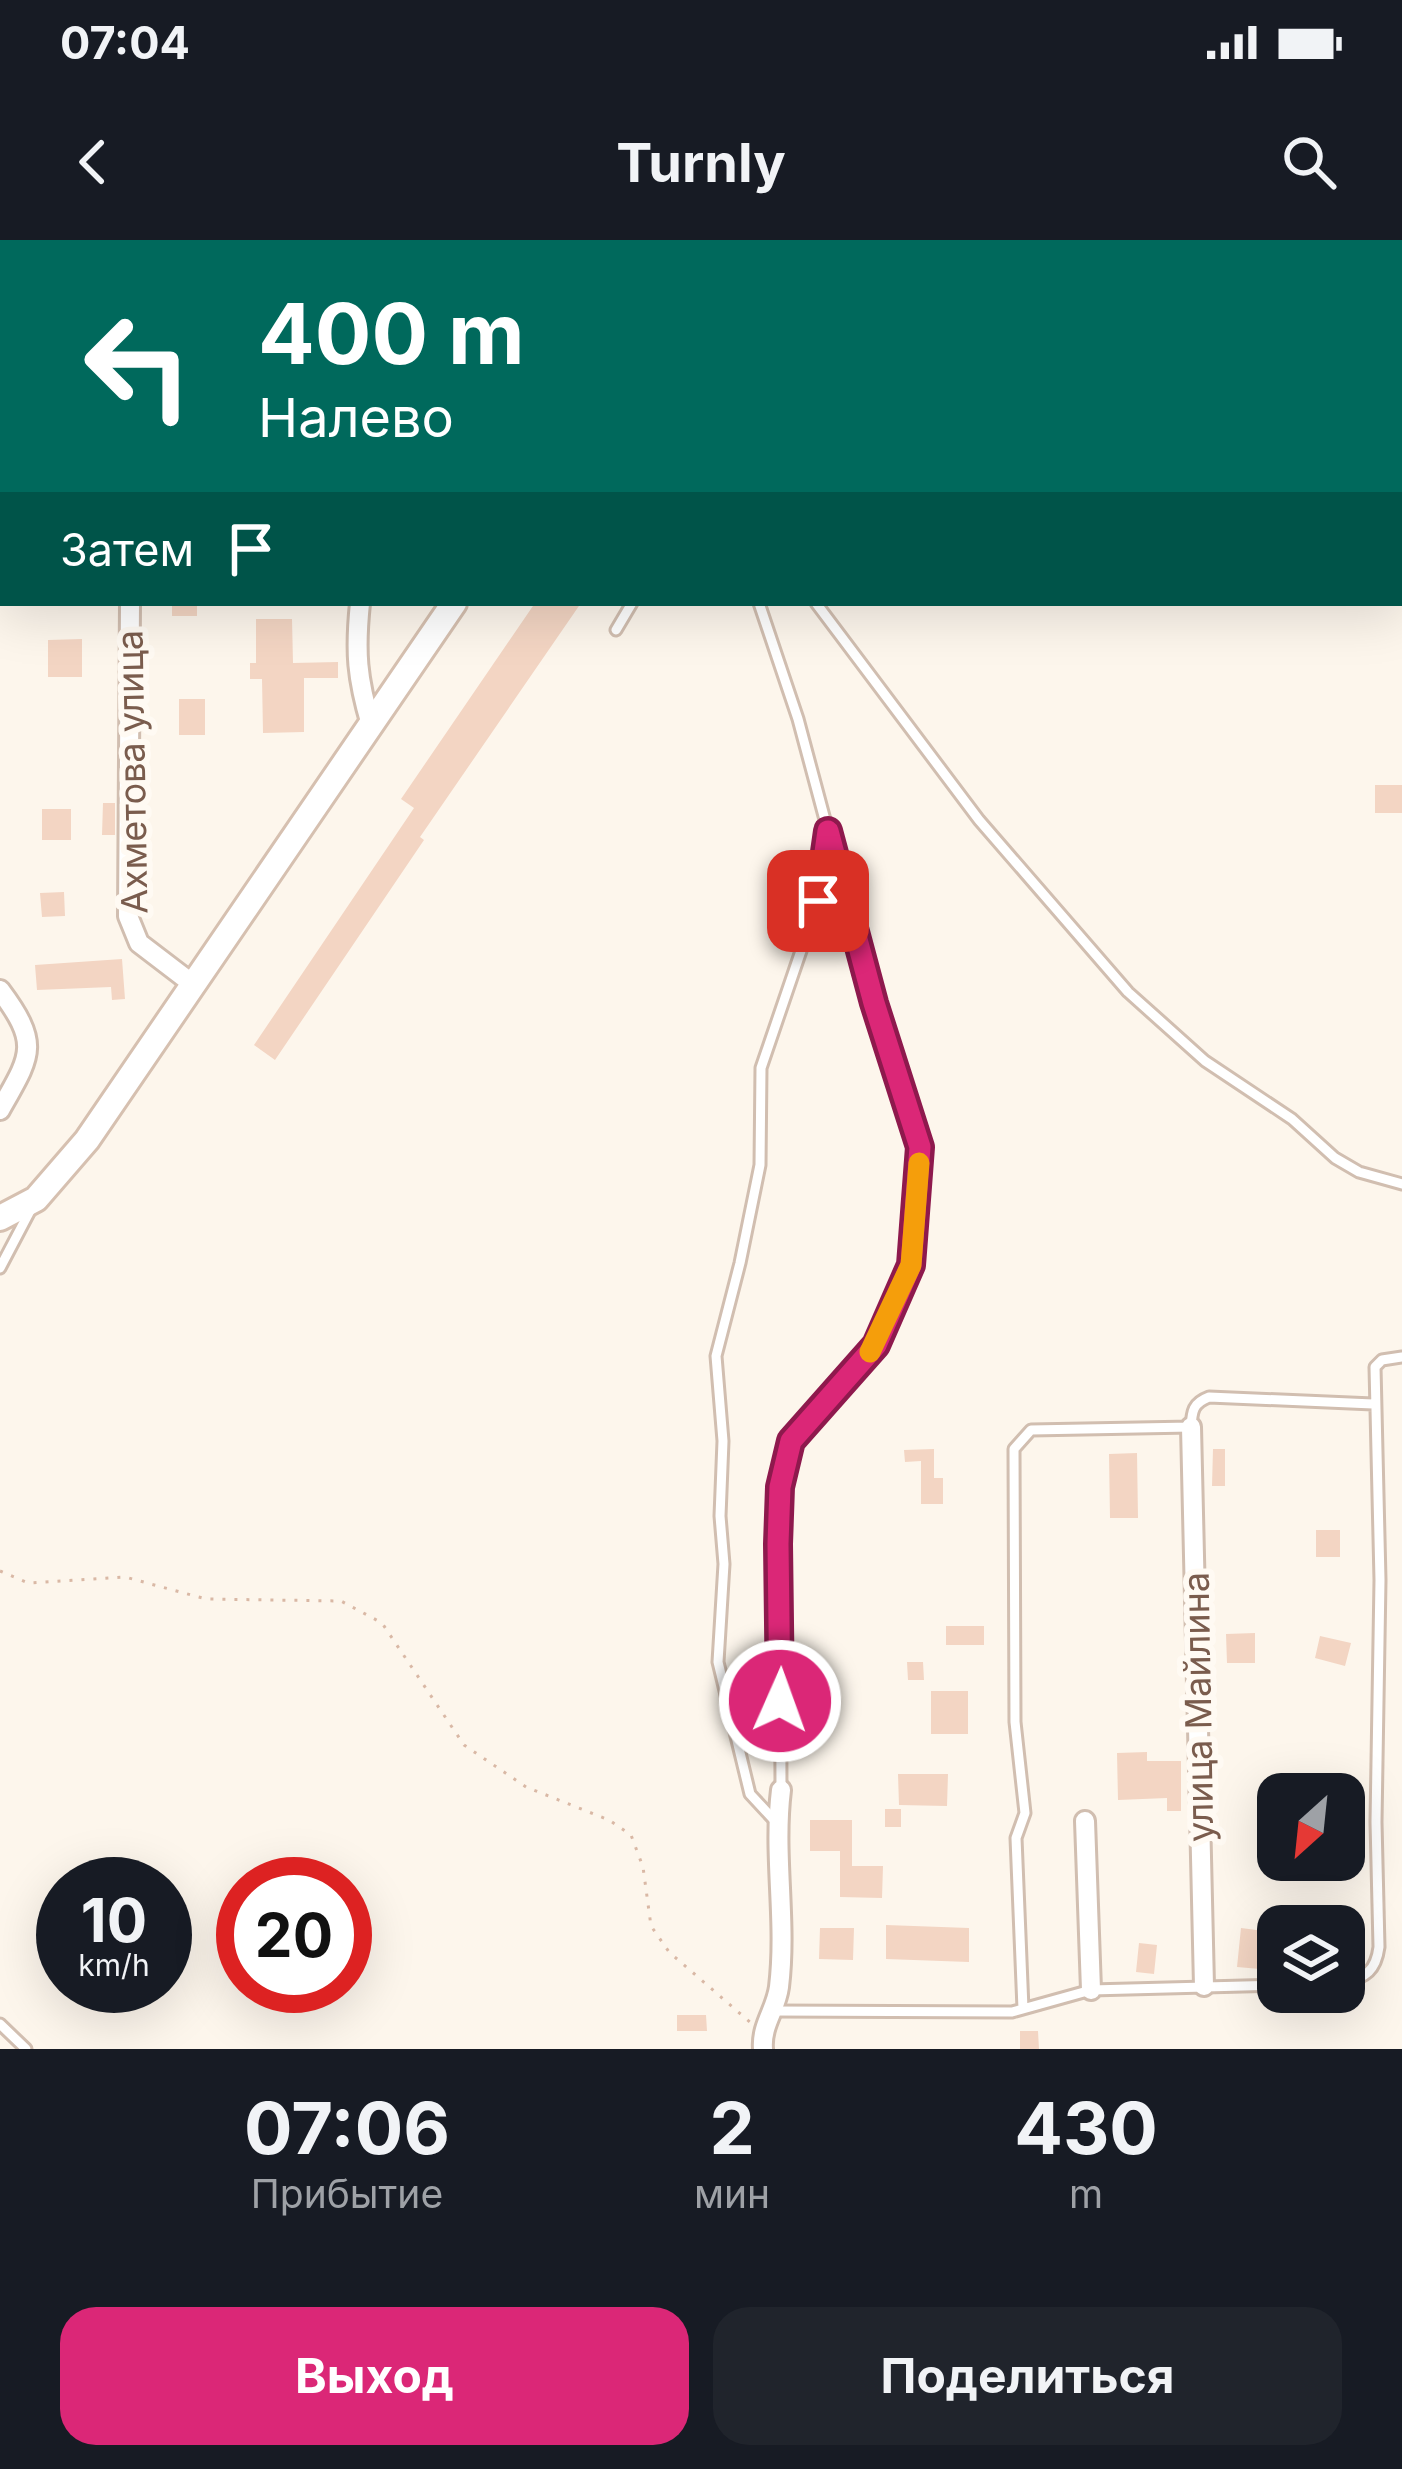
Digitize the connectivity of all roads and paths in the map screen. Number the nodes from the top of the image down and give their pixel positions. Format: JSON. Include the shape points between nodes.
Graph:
{"nodes":[{"id":1,"x":130,"y":606,"type":"edge"},
{"id":2,"x":360,"y":606,"type":"edge"},
{"id":3,"x":452,"y":606,"type":"edge"},
{"id":4,"x":630,"y":606,"type":"edge"},
{"id":5,"x":760,"y":606,"type":"edge"},
{"id":6,"x":818,"y":606,"type":"edge"},
{"id":7,"x":616,"y":630,"type":"dead end"},
{"id":8,"x":371,"y":725,"type":"junction"},
{"id":9,"x":828,"y":831,"type":"junction"},
{"id":10,"x":194,"y":985,"type":"junction"},
{"id":11,"x":0,"y":990,"type":"edge"},
{"id":12,"x":0,"y":1110,"type":"edge"},
{"id":13,"x":1402,"y":1184,"type":"edge"},
{"id":14,"x":36,"y":1199,"type":"junction"},
{"id":15,"x":0,"y":1218,"type":"edge"},
{"id":16,"x":0,"y":1268,"type":"edge"},
{"id":17,"x":1402,"y":1357,"type":"edge"},
{"id":18,"x":1373,"y":1404,"type":"junction"},
{"id":19,"x":1191,"y":1427,"type":"junction"},
{"id":20,"x":0,"y":1571,"type":"edge"},
{"id":21,"x":781,"y":1790,"type":"joint"},
{"id":22,"x":1085,"y":1821,"type":"dead end"},
{"id":23,"x":777,"y":1823,"type":"junction"},
{"id":24,"x":1365,"y":1976,"type":"edge"},
{"id":25,"x":1257,"y":1985,"type":"edge"},
{"id":26,"x":1204,"y":1986,"type":"junction"},
{"id":27,"x":1091,"y":1990,"type":"junction"},
{"id":28,"x":1023,"y":2009,"type":"junction"},
{"id":29,"x":774,"y":2011,"type":"junction"},
{"id":30,"x":0,"y":2024,"type":"edge"},
{"id":31,"x":763,"y":2041,"type":"edge"},
{"id":32,"x":26,"y":2049,"type":"edge"}],
"edges":[{"from":1,"to":10,"type":"street","name":"Ахметова улица","via":[[128,916],[139,943]]},
{"from":2,"to":8,"type":"street","via":[[357,680]]},
{"from":3,"to":8,"type":"street"},
{"from":4,"to":7,"type":"lane"},
{"from":5,"to":9,"type":"lane"},
{"from":6,"to":13,"type":"lane","via":[[979,820],[1128,992],[1335,1158]]},
{"from":8,"to":10,"type":"street"},
{"from":9,"to":21,"type":"lane","via":[[920,1147],[911,1265],[876,1345],[791,1441],[780,1487]]},
{"from":9,"to":23,"type":"lane","via":[[818,901],[761,1068],[760,1165],[716,1356],[724,1564],[718,1662],[750,1794]]},
{"from":10,"to":14,"type":"street"},
{"from":11,"to":12,"type":"street","via":[[30,1048]]},
{"from":14,"to":15,"type":"street"},
{"from":14,"to":16,"type":"lane"},
{"from":17,"to":18,"type":"lane","via":[[1375,1367]]},
{"from":18,"to":19,"type":"lane","via":[[1209,1397],[1192,1410]]},
{"from":18,"to":24,"type":"lane","via":[[1379,1947]]},
{"from":19,"to":26,"type":"street","name":"улица Майлина"},
{"from":19,"to":28,"type":"lane","via":[[1031,1430],[1014,1448]]},
{"from":20,"to":31,"type":"path","via":[[28,1583],[125,1577],[206,1599],[341,1601],[382,1623],[464,1745],[526,1787],[632,1835],[652,1926]]},
{"from":21,"to":23,"type":"street"},
{"from":22,"to":27,"type":"street"},
{"from":23,"to":29,"type":"street","via":[[784,1904]]},
{"from":25,"to":26,"type":"lane"},
{"from":26,"to":27,"type":"lane"},
{"from":27,"to":28,"type":"lane"},
{"from":28,"to":29,"type":"lane"},
{"from":29,"to":31,"type":"street"},
{"from":30,"to":32,"type":"lane"}]}
